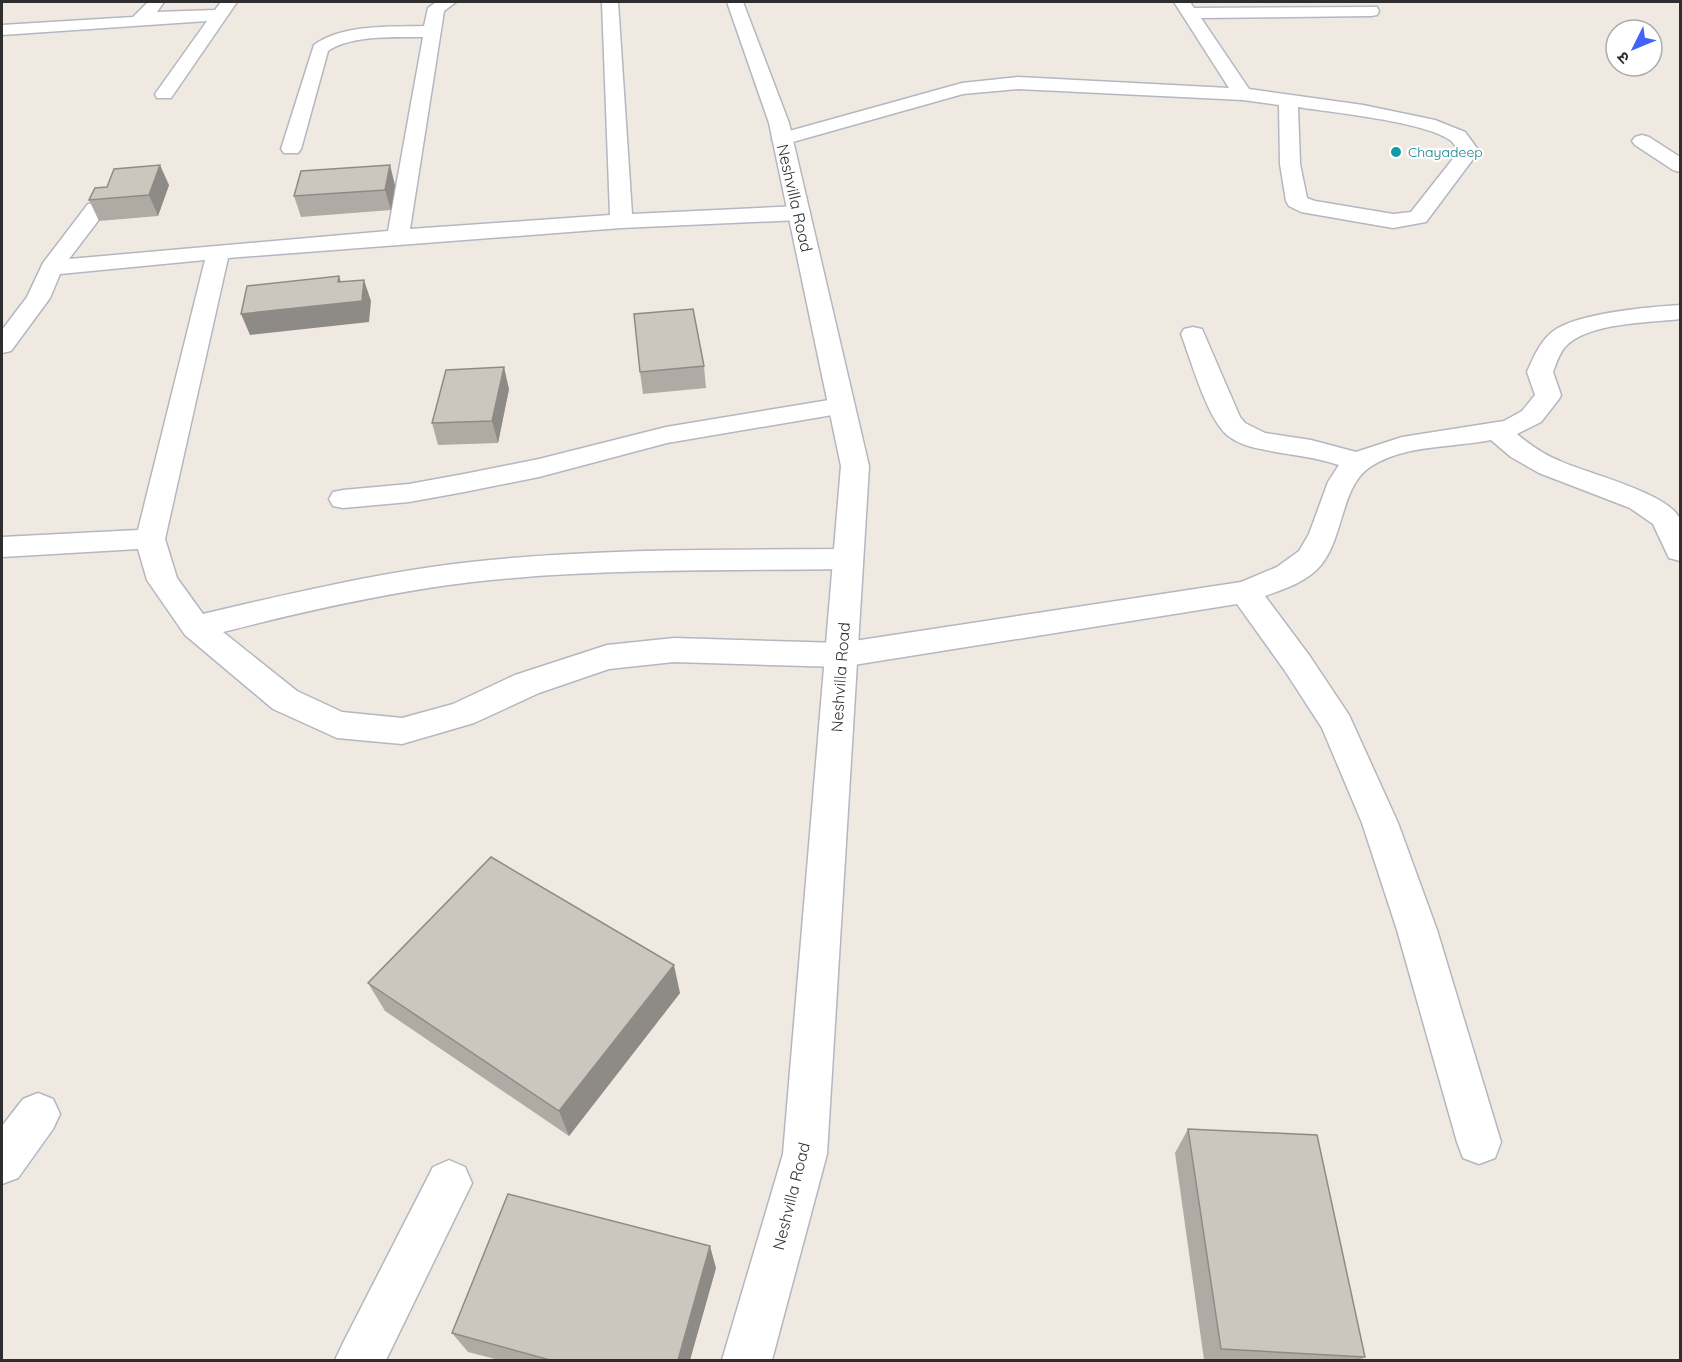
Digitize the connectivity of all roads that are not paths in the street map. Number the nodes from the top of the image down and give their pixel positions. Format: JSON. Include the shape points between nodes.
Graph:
{"nodes":[{"id":1,"x":156,"y":2,"type":"edge"},
{"id":2,"x":448,"y":2,"type":"edge"},
{"id":3,"x":610,"y":2,"type":"edge"},
{"id":4,"x":735,"y":2,"type":"edge"},
{"id":5,"x":1186,"y":7,"type":"edge"},
{"id":6,"x":111,"y":8,"type":"dead end"},
{"id":7,"x":224,"y":8,"type":"edge"},
{"id":8,"x":1371,"y":11,"type":"dead end"},
{"id":9,"x":144,"y":18,"type":"junction"},
{"id":10,"x":93,"y":26,"type":"junction"},
{"id":11,"x":2,"y":30,"type":"edge"},
{"id":12,"x":433,"y":31,"type":"junction"},
{"id":13,"x":164,"y":94,"type":"dead end"},
{"id":14,"x":1243,"y":94,"type":"junction"},
{"id":15,"x":1288,"y":101,"type":"junction"},
{"id":16,"x":782,"y":139,"type":"junction"},
{"id":17,"x":1642,"y":141,"type":"dead end"},
{"id":18,"x":291,"y":149,"type":"dead end"},
{"id":19,"x":1680,"y":166,"type":"edge"},
{"id":20,"x":96,"y":209,"type":"edge"},
{"id":21,"x":799,"y":213,"type":"junction"},
{"id":22,"x":621,"y":221,"type":"junction"},
{"id":23,"x":398,"y":237,"type":"junction"},
{"id":24,"x":218,"y":252,"type":"junction"},
{"id":25,"x":51,"y":268,"type":"junction"},
{"id":26,"x":1680,"y":312,"type":"edge"},
{"id":27,"x":1193,"y":334,"type":"dead end"},
{"id":28,"x":2,"y":346,"type":"edge"},
{"id":29,"x":841,"y":406,"type":"junction"},
{"id":30,"x":1497,"y":431,"type":"junction"},
{"id":31,"x":1358,"y":462,"type":"junction"},
{"id":32,"x":343,"y":499,"type":"dead end"},
{"id":33,"x":150,"y":539,"type":"junction"},
{"id":34,"x":2,"y":547,"type":"edge"},
{"id":35,"x":1680,"y":552,"type":"edge"},
{"id":36,"x":848,"y":559,"type":"junction"},
{"id":37,"x":1245,"y":592,"type":"junction"},
{"id":38,"x":196,"y":627,"type":"junction"},
{"id":39,"x":841,"y":655,"type":"junction"},
{"id":40,"x":38,"y":1113,"type":"dead end"},
{"id":41,"x":1479,"y":1142,"type":"dead end"},
{"id":42,"x":2,"y":1162,"type":"edge"},
{"id":43,"x":449,"y":1183,"type":"dead end"},
{"id":44,"x":360,"y":1360,"type":"edge"},
{"id":45,"x":747,"y":1360,"type":"edge"}],
"edges":[{"from":1,"to":9,"type":"street"},
{"from":2,"to":12,"type":"street","via":[[436,8]]},
{"from":3,"to":22,"type":"street"},
{"from":4,"to":16,"type":"street","name":"Neshvilla Road"},
{"from":5,"to":8,"type":"street"},
{"from":5,"to":14,"type":"street"},
{"from":6,"to":10,"type":"street"},
{"from":7,"to":9,"type":"street"},
{"from":7,"to":13,"type":"street"},
{"from":9,"to":10,"type":"street"},
{"from":10,"to":11,"type":"street"},
{"from":12,"to":18,"type":"street","via":[[342,38],[324,44]]},
{"from":12,"to":23,"type":"street"},
{"from":14,"to":15,"type":"street"},
{"from":14,"to":16,"type":"street","via":[[1017,83],[962,89]]},
{"from":15,"to":15,"type":"street","via":[[1428,124],[1458,136],[1469,151],[1418,217],[1393,221],[1309,207],[1297,201],[1290,164]]},
{"from":16,"to":21,"type":"street","name":"Neshvilla Road"},
{"from":17,"to":19,"type":"street"},
{"from":20,"to":25,"type":"street"},
{"from":21,"to":22,"type":"street"},
{"from":21,"to":29,"type":"street","name":"Neshvilla Road"},
{"from":22,"to":23,"type":"street"},
{"from":23,"to":24,"type":"street"},
{"from":24,"to":25,"type":"street"},
{"from":24,"to":33,"type":"street"},
{"from":25,"to":28,"type":"street","via":[[38,298]]},
{"from":26,"to":30,"type":"street","via":[[1599,324],[1566,334],[1550,350],[1540,372],[1548,395],[1540,409],[1524,422]]},
{"from":27,"to":31,"type":"street","via":[[1236,431],[1249,438],[1305,447]]},
{"from":29,"to":32,"type":"street","via":[[666,435],[464,483]]},
{"from":29,"to":36,"type":"street","name":"Neshvilla Road","via":[[855,466]]},
{"from":30,"to":31,"type":"street","via":[[1389,449]]},
{"from":30,"to":35,"type":"street","via":[[1549,467],[1640,501],[1665,519]]},
{"from":31,"to":37,"type":"street","via":[[1338,487],[1324,533],[1310,558],[1287,576]]},
{"from":33,"to":34,"type":"street"},
{"from":33,"to":38,"type":"street","via":[[162,580]]},
{"from":36,"to":38,"type":"street","via":[[618,562],[471,572],[311,599]]},
{"from":36,"to":39,"type":"street","name":"Neshvilla Road"},
{"from":37,"to":39,"type":"street"},
{"from":37,"to":41,"type":"street","via":[[1336,724],[1380,823],[1417,930]]},
{"from":38,"to":39,"type":"street","via":[[285,700],[337,725],[402,731],[462,714],[527,684],[607,657],[674,650]]},
{"from":39,"to":45,"type":"street","name":"Neshvilla Road","via":[[805,1154]]},
{"from":40,"to":42,"type":"street"},
{"from":43,"to":44,"type":"street"}]}
